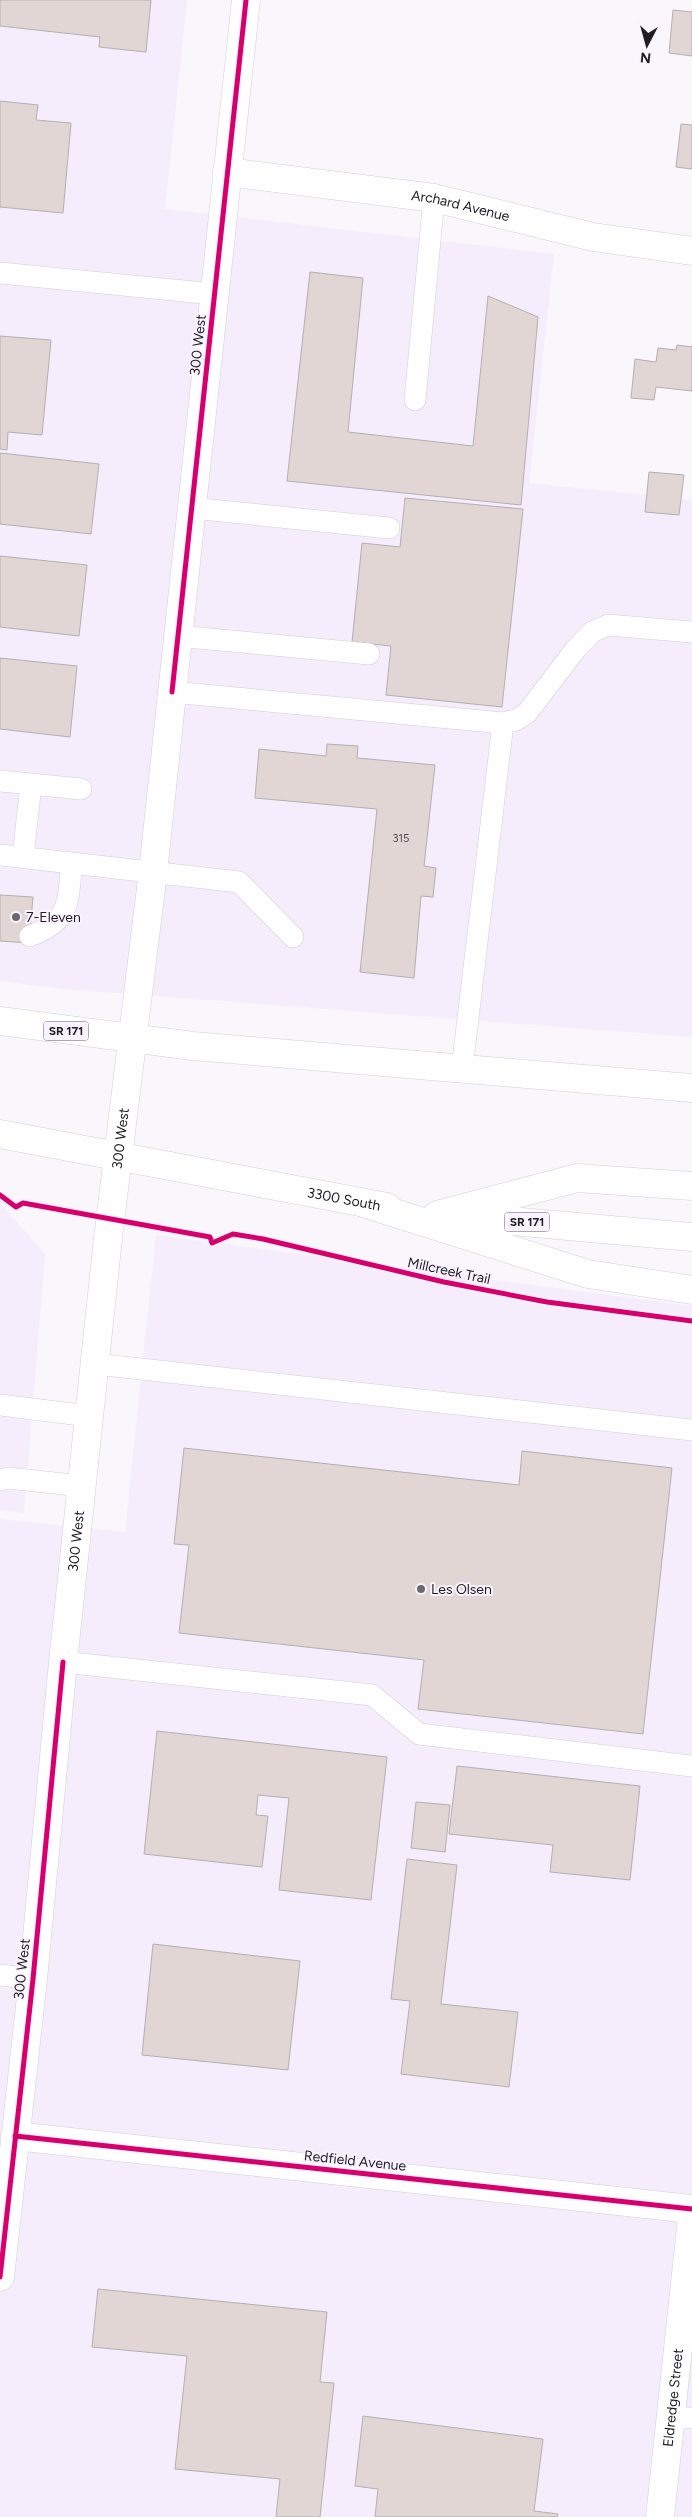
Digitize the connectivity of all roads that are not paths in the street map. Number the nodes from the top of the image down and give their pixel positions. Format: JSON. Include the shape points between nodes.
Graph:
{"nodes":[{"id":1,"x":246,"y":0,"type":"edge"},
{"id":2,"x":227,"y":172,"type":"junction"},
{"id":3,"x":434,"y":198,"type":"junction"},
{"id":4,"x":692,"y":251,"type":"edge"},
{"id":5,"x":0,"y":273,"type":"edge"},
{"id":6,"x":214,"y":294,"type":"junction"},
{"id":7,"x":414,"y":400,"type":"dead end"},
{"id":8,"x":192,"y":508,"type":"junction"},
{"id":9,"x":390,"y":528,"type":"dead end"},
{"id":10,"x":692,"y":632,"type":"edge"},
{"id":11,"x":178,"y":636,"type":"junction"},
{"id":12,"x":369,"y":654,"type":"dead end"},
{"id":13,"x":172,"y":692,"type":"junction"},
{"id":14,"x":503,"y":723,"type":"junction"},
{"id":15,"x":0,"y":781,"type":"edge"},
{"id":16,"x":31,"y":784,"type":"junction"},
{"id":17,"x":81,"y":789,"type":"dead end"},
{"id":18,"x":0,"y":854,"type":"edge"},
{"id":19,"x":22,"y":857,"type":"junction"},
{"id":20,"x":72,"y":863,"type":"junction"},
{"id":21,"x":153,"y":872,"type":"junction"},
{"id":22,"x":30,"y":936,"type":"dead end"},
{"id":23,"x":293,"y":937,"type":"dead end"},
{"id":24,"x":0,"y":1021,"type":"edge"},
{"id":25,"x":132,"y":1039,"type":"junction"},
{"id":26,"x":462,"y":1068,"type":"junction"},
{"id":27,"x":692,"y":1088,"type":"edge"},
{"id":28,"x":0,"y":1134,"type":"edge"},
{"id":29,"x":119,"y":1158,"type":"junction"},
{"id":30,"x":692,"y":1186,"type":"edge"},
{"id":31,"x":363,"y":1203,"type":"junction"},
{"id":32,"x":438,"y":1215,"type":"junction"},
{"id":33,"x":692,"y":1237,"type":"edge"},
{"id":34,"x":692,"y":1290,"type":"edge"},
{"id":35,"x":96,"y":1364,"type":"junction"},
{"id":36,"x":0,"y":1405,"type":"edge"},
{"id":37,"x":90,"y":1416,"type":"junction"},
{"id":38,"x":692,"y":1430,"type":"edge"},
{"id":39,"x":0,"y":1480,"type":"edge"},
{"id":40,"x":82,"y":1486,"type":"junction"},
{"id":41,"x":63,"y":1662,"type":"junction"},
{"id":42,"x":692,"y":1766,"type":"edge"},
{"id":43,"x":0,"y":1975,"type":"edge"},
{"id":44,"x":33,"y":1979,"type":"junction"},
{"id":45,"x":15,"y":2136,"type":"junction"},
{"id":46,"x":692,"y":2209,"type":"edge"},
{"id":47,"x":692,"y":2218,"type":"edge"},
{"id":48,"x":1,"y":2265,"type":"edge"},
{"id":49,"x":688,"y":2294,"type":"edge"},
{"id":50,"x":682,"y":2418,"type":"edge"},
{"id":51,"x":660,"y":2517,"type":"edge"}],
"edges":[{"from":1,"to":2,"type":"main road","name":"300 West"},
{"from":2,"to":3,"type":"main road","name":"Archard Avenue"},
{"from":2,"to":6,"type":"main road","name":"300 West"},
{"from":3,"to":4,"type":"main road","name":"Archard Avenue","via":[[594,237]]},
{"from":3,"to":7,"type":"lane"},
{"from":5,"to":6,"type":"lane"},
{"from":6,"to":8,"type":"main road","name":"300 West"},
{"from":8,"to":9,"type":"lane"},
{"from":8,"to":11,"type":"main road","name":"300 West"},
{"from":10,"to":14,"type":"lane","via":[[608,625],[592,632],[527,713]]},
{"from":11,"to":12,"type":"lane"},
{"from":11,"to":13,"type":"main road","name":"300 West"},
{"from":13,"to":14,"type":"lane"},
{"from":13,"to":21,"type":"main road","name":"300 West"},
{"from":14,"to":26,"type":"lane"},
{"from":15,"to":16,"type":"lane"},
{"from":16,"to":17,"type":"lane"},
{"from":16,"to":19,"type":"lane"},
{"from":18,"to":19,"type":"lane"},
{"from":19,"to":20,"type":"lane"},
{"from":20,"to":21,"type":"lane"},
{"from":20,"to":22,"type":"lane","via":[[66,909],[50,928]]},
{"from":21,"to":23,"type":"lane","via":[[239,882]]},
{"from":21,"to":25,"type":"main road","name":"300 West"},
{"from":24,"to":25,"type":"main road","number":"SR 171"},
{"from":25,"to":26,"type":"main road","number":"SR 171"},
{"from":25,"to":29,"type":"main road","name":"300 West"},
{"from":26,"to":27,"type":"main road","number":"SR 171"},
{"from":28,"to":29,"type":"main road","name":"3300 South","number":"SR 171"},
{"from":29,"to":31,"type":"main road","name":"3300 South","number":"SR 171"},
{"from":29,"to":35,"type":"main road","name":"300 West"},
{"from":30,"to":32,"type":"main road","via":[[577,1178]]},
{"from":31,"to":32,"type":"main road","name":"3300 South","number":"SR 171"},
{"from":31,"to":34,"type":"main road","via":[[588,1274]]},
{"from":32,"to":33,"type":"main road","name":"3300 South","number":"SR 171"},
{"from":35,"to":37,"type":"main road","name":"300 West"},
{"from":35,"to":38,"type":"lane"},
{"from":36,"to":37,"type":"lane"},
{"from":37,"to":40,"type":"main road","name":"300 West"},
{"from":39,"to":40,"type":"lane","via":[[8,1478]]},
{"from":40,"to":41,"type":"main road","name":"300 West"},
{"from":41,"to":42,"type":"lane","via":[[372,1695],[419,1734]]},
{"from":41,"to":44,"type":"main road","name":"300 West"},
{"from":43,"to":44,"type":"lane"},
{"from":44,"to":45,"type":"main road","name":"300 West"},
{"from":45,"to":46,"type":"main road","name":"Redfield Avenue"},
{"from":45,"to":48,"type":"main road","name":"300 West"},
{"from":47,"to":49,"type":"main road","name":"Eldredge Street"},
{"from":49,"to":50,"type":"main road","name":"Eldredge Street"},
{"from":50,"to":51,"type":"main road","name":"Eldredge Street"}]}
